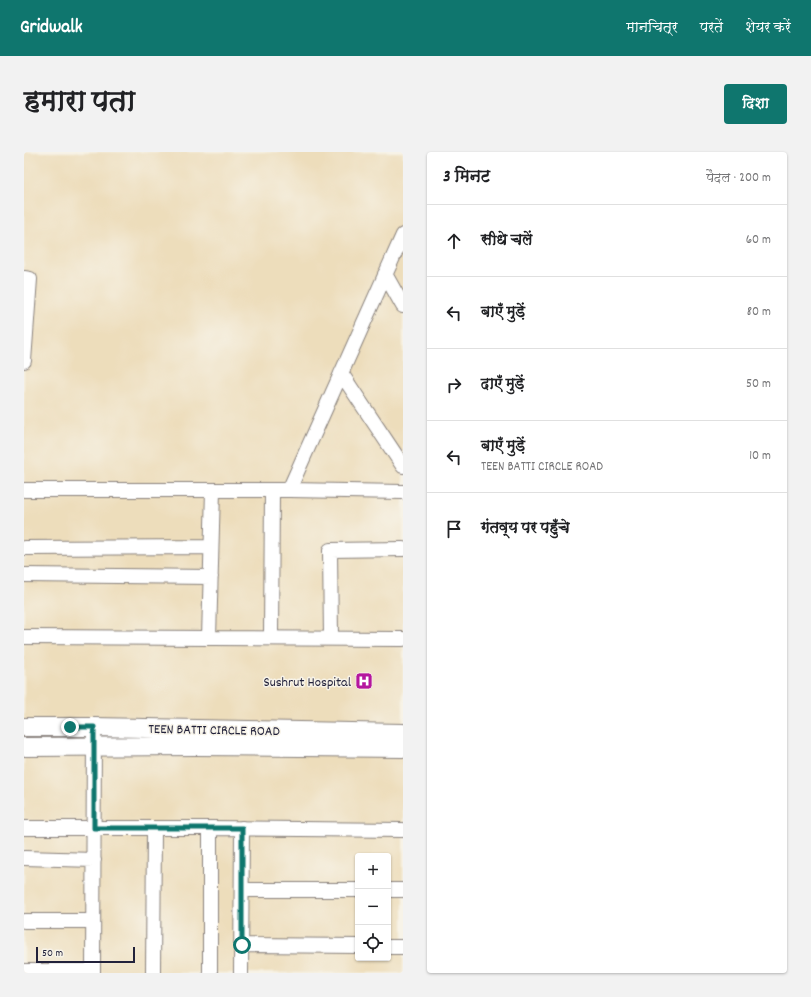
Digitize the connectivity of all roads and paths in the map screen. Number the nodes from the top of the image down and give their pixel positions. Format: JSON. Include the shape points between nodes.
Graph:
{"nodes":[{"id":1,"x":403,"y":235,"type":"edge"},
{"id":2,"x":385,"y":274,"type":"junction"},
{"id":3,"x":24,"y":278,"type":"edge"},
{"id":4,"x":403,"y":306,"type":"edge"},
{"id":5,"x":24,"y":361,"type":"edge"},
{"id":6,"x":341,"y":373,"type":"junction"},
{"id":7,"x":403,"y":466,"type":"edge"},
{"id":8,"x":24,"y":490,"type":"edge"},
{"id":9,"x":212,"y":490,"type":"junction"},
{"id":10,"x":272,"y":490,"type":"junction"},
{"id":11,"x":289,"y":490,"type":"junction"},
{"id":12,"x":403,"y":492,"type":"edge"},
{"id":13,"x":211,"y":547,"type":"junction"},
{"id":14,"x":24,"y":548,"type":"edge"},
{"id":15,"x":403,"y":550,"type":"edge"},
{"id":16,"x":24,"y":575,"type":"edge"},
{"id":17,"x":211,"y":577,"type":"junction"},
{"id":18,"x":24,"y":637,"type":"edge"},
{"id":19,"x":209,"y":638,"type":"junction"},
{"id":20,"x":271,"y":638,"type":"junction"},
{"id":21,"x":331,"y":638,"type":"junction"},
{"id":22,"x":403,"y":638,"type":"edge"},
{"id":23,"x":24,"y":727,"type":"edge"},
{"id":24,"x":94,"y":727,"type":"junction"},
{"id":25,"x":403,"y":733,"type":"edge"},
{"id":26,"x":24,"y":747,"type":"edge"},
{"id":27,"x":94,"y":747,"type":"junction"},
{"id":28,"x":403,"y":748,"type":"edge"},
{"id":29,"x":24,"y":828,"type":"edge"},
{"id":30,"x":94,"y":828,"type":"junction"},
{"id":31,"x":154,"y":828,"type":"junction"},
{"id":32,"x":210,"y":828,"type":"junction"},
{"id":33,"x":242,"y":828,"type":"junction"},
{"id":34,"x":403,"y":830,"type":"edge"},
{"id":35,"x":24,"y":858,"type":"edge"},
{"id":36,"x":94,"y":860,"type":"junction"},
{"id":37,"x":242,"y":890,"type":"junction"},
{"id":38,"x":355,"y":890,"type":"edge"},
{"id":39,"x":391,"y":890,"type":"edge"},
{"id":40,"x":403,"y":890,"type":"edge"},
{"id":41,"x":24,"y":921,"type":"edge"},
{"id":42,"x":93,"y":921,"type":"junction"},
{"id":43,"x":242,"y":945,"type":"junction"},
{"id":44,"x":355,"y":946,"type":"edge"},
{"id":45,"x":391,"y":947,"type":"edge"},
{"id":46,"x":403,"y":947,"type":"edge"},
{"id":47,"x":24,"y":971,"type":"edge"},
{"id":48,"x":43,"y":972,"type":"edge"},
{"id":49,"x":93,"y":972,"type":"edge"},
{"id":50,"x":153,"y":973,"type":"edge"},
{"id":51,"x":210,"y":973,"type":"edge"},
{"id":52,"x":242,"y":973,"type":"edge"}],
"edges":[{"from":1,"to":2,"type":"street"},
{"from":2,"to":4,"type":"street"},
{"from":2,"to":6,"type":"street"},
{"from":3,"to":5,"type":"street","via":[[30,279]]},
{"from":6,"to":7,"type":"street"},
{"from":6,"to":11,"type":"street"},
{"from":8,"to":9,"type":"street"},
{"from":9,"to":10,"type":"street"},
{"from":9,"to":13,"type":"street"},
{"from":10,"to":11,"type":"street"},
{"from":10,"to":20,"type":"street"},
{"from":11,"to":12,"type":"street"},
{"from":13,"to":14,"type":"street"},
{"from":13,"to":17,"type":"street"},
{"from":15,"to":21,"type":"street","via":[[330,550]]},
{"from":16,"to":17,"type":"street"},
{"from":17,"to":19,"type":"street"},
{"from":18,"to":19,"type":"street"},
{"from":19,"to":20,"type":"street"},
{"from":20,"to":21,"type":"street"},
{"from":21,"to":22,"type":"street"},
{"from":23,"to":24,"type":"street","name":"TEEN BATTI CIRCLE ROAD"},
{"from":24,"to":25,"type":"street","name":"TEEN BATTI CIRCLE ROAD"},
{"from":24,"to":27,"type":"street"},
{"from":26,"to":27,"type":"street"},
{"from":27,"to":28,"type":"street"},
{"from":27,"to":30,"type":"street"},
{"from":29,"to":30,"type":"street"},
{"from":30,"to":31,"type":"street"},
{"from":30,"to":36,"type":"street"},
{"from":31,"to":32,"type":"street"},
{"from":31,"to":50,"type":"street"},
{"from":32,"to":33,"type":"street"},
{"from":32,"to":51,"type":"street"},
{"from":33,"to":34,"type":"street"},
{"from":33,"to":37,"type":"street"},
{"from":35,"to":36,"type":"street"},
{"from":36,"to":42,"type":"street"},
{"from":37,"to":38,"type":"street"},
{"from":37,"to":43,"type":"street"},
{"from":39,"to":40,"type":"street"},
{"from":41,"to":42,"type":"street"},
{"from":42,"to":49,"type":"street"},
{"from":43,"to":44,"type":"street"},
{"from":43,"to":52,"type":"street"},
{"from":45,"to":46,"type":"street"},
{"from":47,"to":48,"type":"street"},
{"from":48,"to":49,"type":"street"}]}
